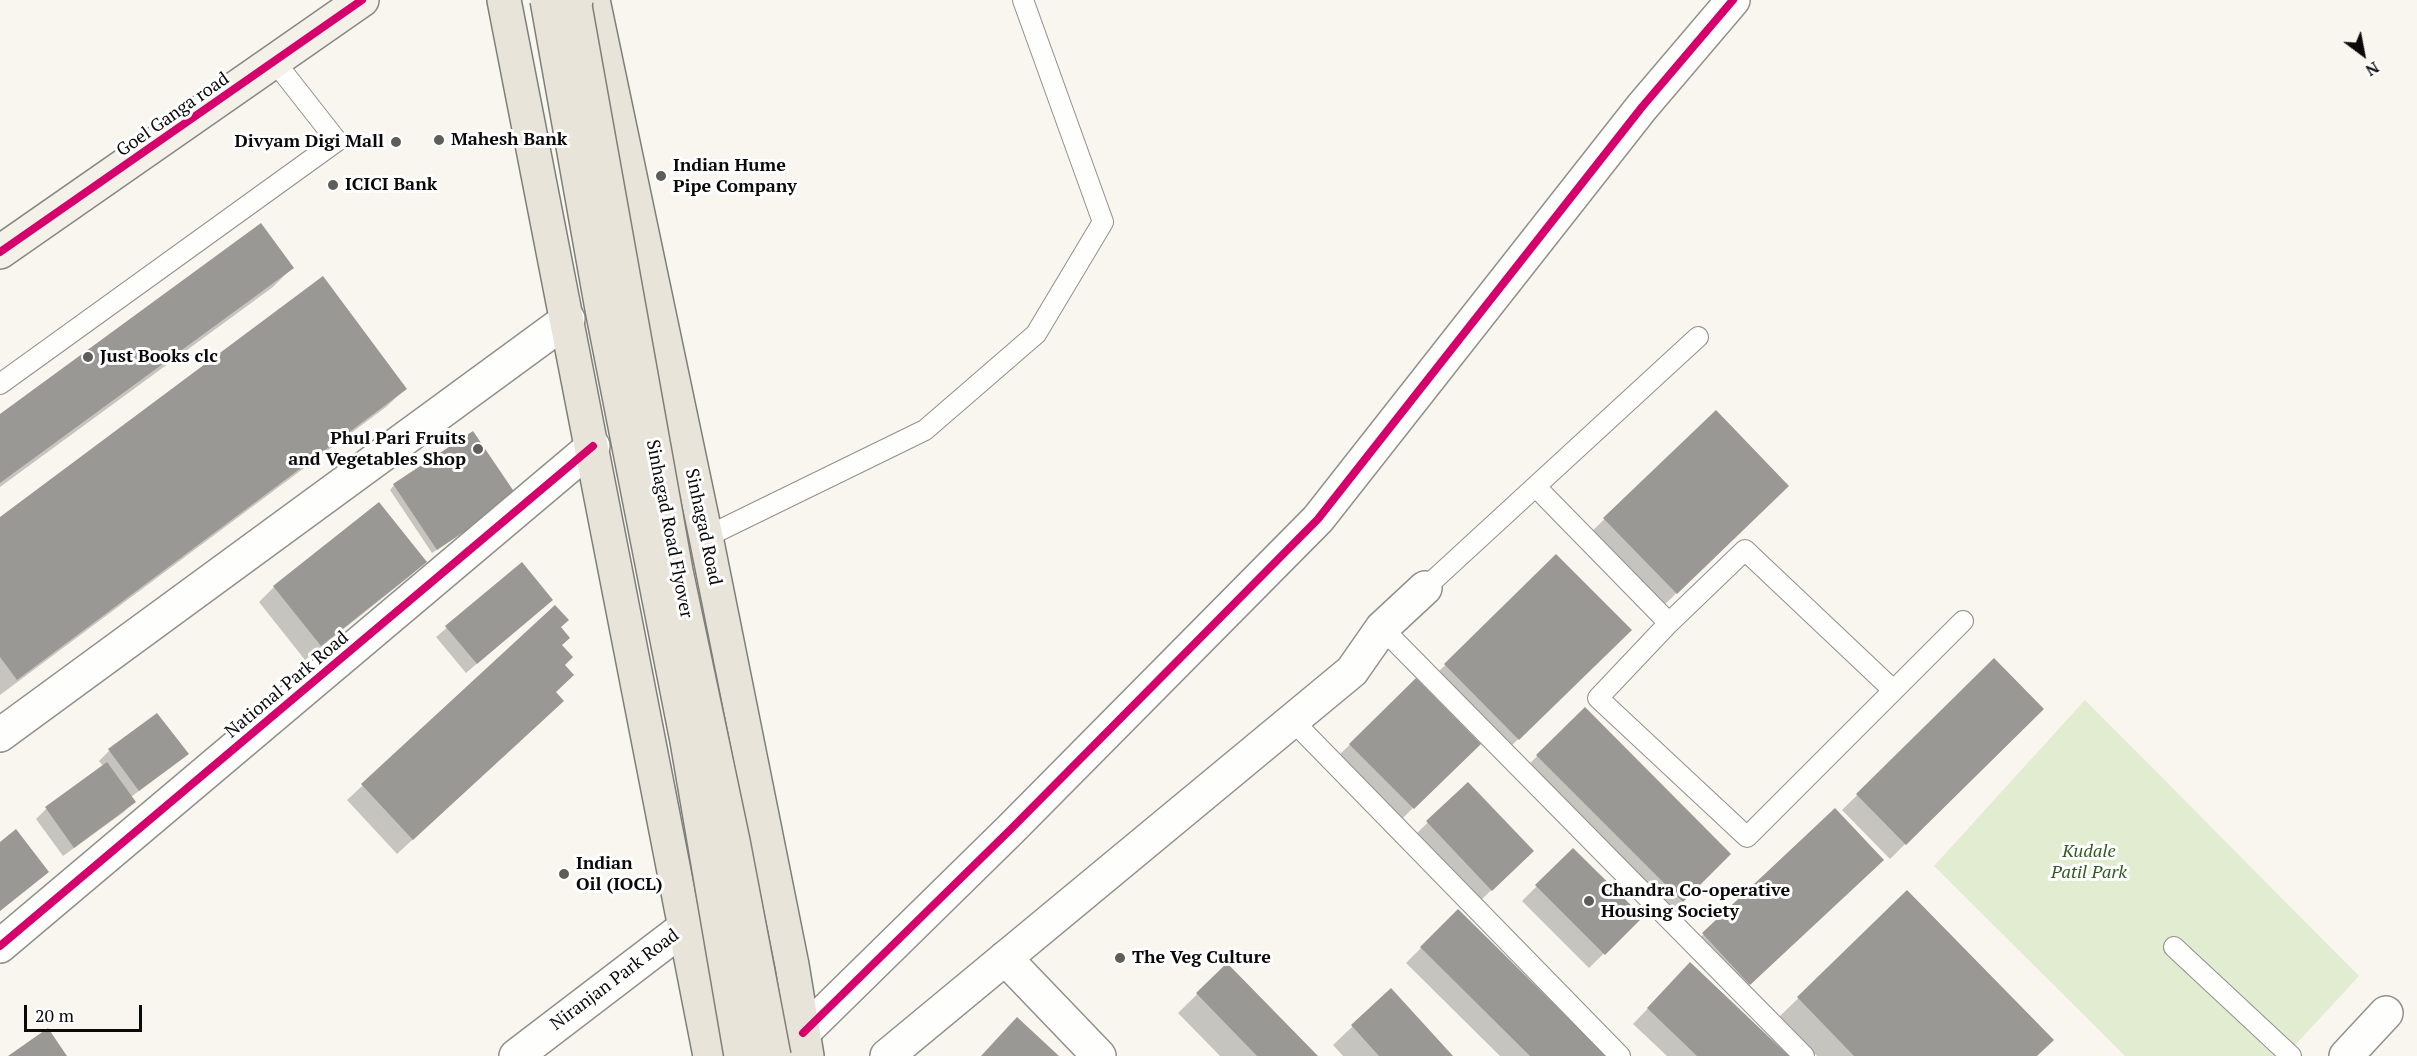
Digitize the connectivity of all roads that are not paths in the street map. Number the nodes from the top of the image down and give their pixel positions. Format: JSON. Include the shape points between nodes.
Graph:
{"nodes":[{"id":1,"x":362,"y":0,"type":"edge"},
{"id":2,"x":504,"y":0,"type":"edge"},
{"id":3,"x":547,"y":0,"type":"edge"},
{"id":4,"x":576,"y":0,"type":"edge"},
{"id":5,"x":593,"y":0,"type":"edge"},
{"id":6,"x":1023,"y":0,"type":"edge"},
{"id":7,"x":1733,"y":0,"type":"edge"},
{"id":8,"x":275,"y":62,"type":"junction"},
{"id":9,"x":0,"y":252,"type":"edge"},
{"id":10,"x":568,"y":319,"type":"junction"},
{"id":11,"x":1698,"y":338,"type":"dead end"},
{"id":12,"x":0,"y":384,"type":"edge"},
{"id":13,"x":593,"y":446,"type":"junction"},
{"id":14,"x":1536,"y":487,"type":"junction"},
{"id":15,"x":705,"y":537,"type":"junction"},
{"id":16,"x":1425,"y":588,"type":"joint"},
{"id":17,"x":1963,"y":621,"type":"dead end"},
{"id":18,"x":1669,"y":623,"type":"junction"},
{"id":19,"x":1382,"y":628,"type":"junction"},
{"id":20,"x":727,"y":643,"type":"junction"},
{"id":21,"x":633,"y":662,"type":"junction"},
{"id":22,"x":1892,"y":689,"type":"junction"},
{"id":23,"x":1292,"y":720,"type":"junction"},
{"id":24,"x":0,"y":735,"type":"edge"},
{"id":25,"x":685,"y":927,"type":"junction"},
{"id":26,"x":0,"y":946,"type":"edge"},
{"id":27,"x":2174,"y":947,"type":"dead end"},
{"id":28,"x":1005,"y":958,"type":"junction"},
{"id":29,"x":2386,"y":1013,"type":"dead end"},
{"id":30,"x":805,"y":1045,"type":"edge"},
{"id":31,"x":710,"y":1052,"type":"edge"},
{"id":32,"x":516,"y":1056,"type":"edge"},
{"id":33,"x":741,"y":1056,"type":"edge"},
{"id":34,"x":774,"y":1056,"type":"edge"},
{"id":35,"x":887,"y":1056,"type":"edge"},
{"id":36,"x":1100,"y":1056,"type":"edge"},
{"id":37,"x":1620,"y":1056,"type":"edge"},
{"id":38,"x":1804,"y":1056,"type":"edge"},
{"id":39,"x":2291,"y":1056,"type":"edge"},
{"id":40,"x":2346,"y":1056,"type":"edge"}],
"edges":[{"from":1,"to":8,"type":"street","name":"Goel Ganga road"},
{"from":2,"to":10,"type":"main road"},
{"from":3,"to":33,"type":"main road","name":"Sinhagad Road Flyover","bridge":true,"via":[[604,320],[687,741]]},
{"from":4,"to":34,"type":"main road","name":"Sinhagad Road Flyover","bridge":true,"via":[[676,571]]},
{"from":5,"to":15,"type":"main road","name":"Sinhagad Road"},
{"from":6,"to":15,"type":"lane","via":[[1103,222],[1036,334],[925,430]]},
{"from":7,"to":30,"type":"street","via":[[1642,107],[1318,519],[1010,830]]},
{"from":8,"to":9,"type":"street","name":"Goel Ganga road"},
{"from":8,"to":12,"type":"lane","via":[[338,141]]},
{"from":10,"to":13,"type":"main road"},
{"from":10,"to":24,"type":"street"},
{"from":11,"to":14,"type":"lane"},
{"from":13,"to":21,"type":"main road"},
{"from":13,"to":26,"type":"street","name":"National Park Road"},
{"from":14,"to":16,"type":"lane"},
{"from":14,"to":18,"type":"lane"},
{"from":15,"to":20,"type":"main road","name":"Sinhagad Road"},
{"from":16,"to":19,"type":"street"},
{"from":17,"to":22,"type":"lane"},
{"from":18,"to":22,"type":"lane","via":[[1745,550]]},
{"from":18,"to":22,"type":"lane","via":[[1598,698],[1748,837]]},
{"from":19,"to":23,"type":"street","via":[[1352,671]]},
{"from":19,"to":38,"type":"lane"},
{"from":20,"to":21,"type":"main road"},
{"from":20,"to":30,"type":"main road","name":"Sinhagad Road"},
{"from":21,"to":25,"type":"main road"},
{"from":23,"to":28,"type":"street"},
{"from":23,"to":37,"type":"lane"},
{"from":25,"to":31,"type":"main road"},
{"from":25,"to":32,"type":"street","name":"Niranjan Park Road"},
{"from":27,"to":39,"type":"lane"},
{"from":28,"to":35,"type":"street"},
{"from":28,"to":36,"type":"street"},
{"from":29,"to":40,"type":"street"},
{"from":30,"to":31,"type":"main road"}]}
